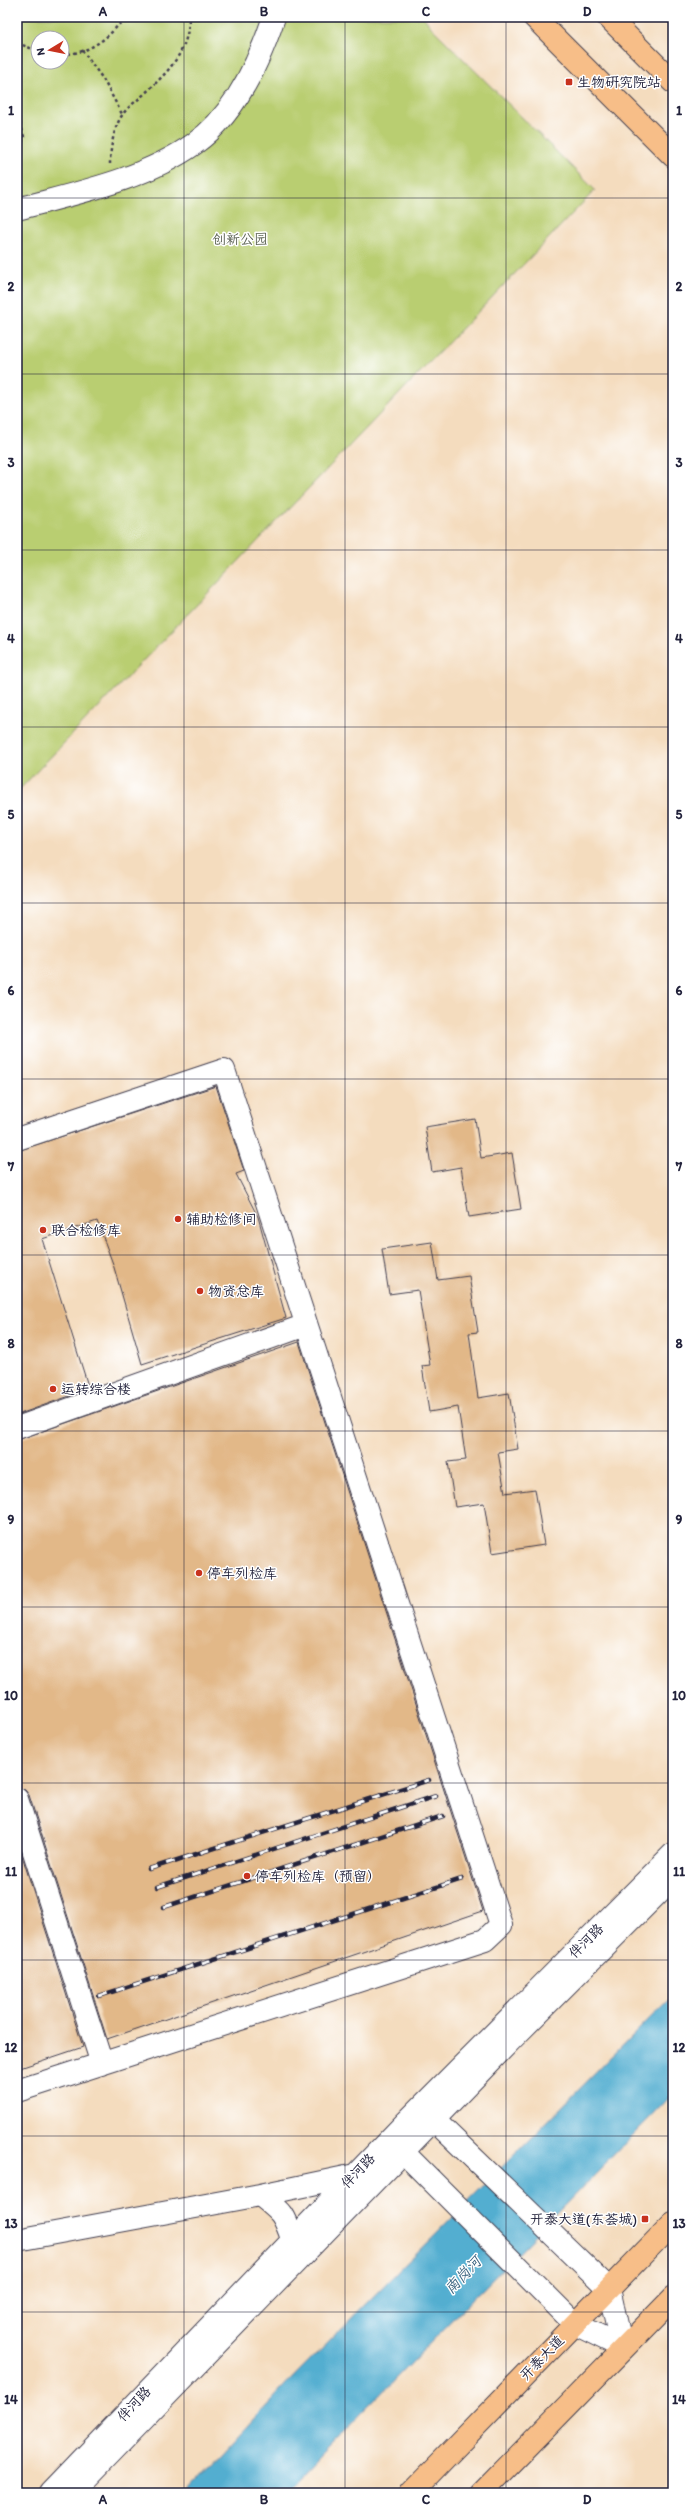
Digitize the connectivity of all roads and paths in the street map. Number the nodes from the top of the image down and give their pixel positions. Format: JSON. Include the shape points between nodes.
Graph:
{"nodes":[{"id":1,"x":46,"y":17,"type":"edge"},
{"id":2,"x":70,"y":17,"type":"edge"},
{"id":3,"x":125,"y":17,"type":"edge"},
{"id":4,"x":189,"y":17,"type":"edge"},
{"id":5,"x":274,"y":17,"type":"edge"},
{"id":6,"x":534,"y":17,"type":"edge"},
{"id":7,"x":608,"y":17,"type":"edge"},
{"id":8,"x":17,"y":43,"type":"edge"},
{"id":9,"x":30,"y":48,"type":"edge"},
{"id":10,"x":82,"y":50,"type":"junction"},
{"id":11,"x":70,"y":52,"type":"edge"},
{"id":12,"x":673,"y":82,"type":"edge"},
{"id":13,"x":17,"y":111,"type":"edge"},
{"id":14,"x":122,"y":114,"type":"junction"},
{"id":15,"x":21,"y":123,"type":"junction"},
{"id":16,"x":17,"y":126,"type":"edge"},
{"id":17,"x":673,"y":156,"type":"edge"},
{"id":18,"x":17,"y":157,"type":"edge"},
{"id":19,"x":110,"y":182,"type":"junction"},
{"id":20,"x":17,"y":209,"type":"edge"},
{"id":21,"x":17,"y":1139,"type":"edge"},
{"id":22,"x":306,"y":1325,"type":"junction"},
{"id":23,"x":17,"y":1428,"type":"edge"},
{"id":24,"x":17,"y":1799,"type":"edge"},
{"id":25,"x":673,"y":1854,"type":"edge"},
{"id":26,"x":673,"y":1878,"type":"edge"},
{"id":27,"x":102,"y":2064,"type":"junction"},
{"id":28,"x":17,"y":2091,"type":"edge"},
{"id":29,"x":434,"y":2120,"type":"junction"},
{"id":30,"x":406,"y":2122,"type":"junction"},
{"id":31,"x":403,"y":2152,"type":"junction"},
{"id":32,"x":355,"y":2175,"type":"junction"},
{"id":33,"x":260,"y":2195,"type":"junction"},
{"id":34,"x":673,"y":2223,"type":"edge"},
{"id":35,"x":292,"y":2239,"type":"junction"},
{"id":36,"x":17,"y":2240,"type":"edge"},
{"id":37,"x":609,"y":2289,"type":"junction"},
{"id":38,"x":673,"y":2298,"type":"edge"},
{"id":39,"x":575,"y":2324,"type":"junction"},
{"id":40,"x":622,"y":2347,"type":"junction"},
{"id":41,"x":50,"y":2493,"type":"edge"},
{"id":42,"x":72,"y":2493,"type":"edge"},
{"id":43,"x":410,"y":2493,"type":"edge"},
{"id":44,"x":482,"y":2493,"type":"edge"}],
"edges":[{"from":1,"to":2,"type":"path"},
{"from":3,"to":10,"type":"path","via":[[114,32],[93,47]]},
{"from":4,"to":14,"type":"path","via":[[189,31],[174,66]]},
{"from":5,"to":19,"type":"street","via":[[263,48],[245,85],[222,116],[195,144],[154,166]]},
{"from":6,"to":17,"type":"main road"},
{"from":7,"to":12,"type":"main road"},
{"from":8,"to":9,"type":"path"},
{"from":10,"to":11,"type":"path"},
{"from":10,"to":14,"type":"path"},
{"from":13,"to":15,"type":"path"},
{"from":14,"to":19,"type":"path","via":[[110,159]]},
{"from":15,"to":16,"type":"path"},
{"from":15,"to":18,"type":"path","via":[[24,137]]},
{"from":19,"to":20,"type":"street"},
{"from":21,"to":22,"type":"street","via":[[224,1070]]},
{"from":22,"to":23,"type":"street"},
{"from":22,"to":27,"type":"street","via":[[501,1925],[485,1940]]},
{"from":24,"to":27,"type":"street"},
{"from":25,"to":30,"type":"street","name":"伴河路"},
{"from":26,"to":29,"type":"street","name":"伴河路"},
{"from":27,"to":28,"type":"street"},
{"from":29,"to":30,"type":"street"},
{"from":29,"to":31,"type":"street","name":"伴河路"},
{"from":29,"to":37,"type":"street"},
{"from":30,"to":31,"type":"street"},
{"from":30,"to":32,"type":"street","name":"伴河路"},
{"from":31,"to":39,"type":"street"},
{"from":31,"to":42,"type":"street","name":"伴河路"},
{"from":32,"to":33,"type":"street"},
{"from":32,"to":35,"type":"street","name":"伴河路"},
{"from":33,"to":35,"type":"street","via":[[278,2208],[285,2217]]},
{"from":33,"to":36,"type":"street"},
{"from":34,"to":37,"type":"main road","name":"开泰大道"},
{"from":35,"to":41,"type":"street","name":"伴河路"},
{"from":37,"to":39,"type":"main road","name":"开泰大道"},
{"from":37,"to":40,"type":"street"},
{"from":38,"to":40,"type":"main road"},
{"from":39,"to":40,"type":"street"},
{"from":39,"to":43,"type":"main road","name":"开泰大道"},
{"from":40,"to":44,"type":"main road"}]}
